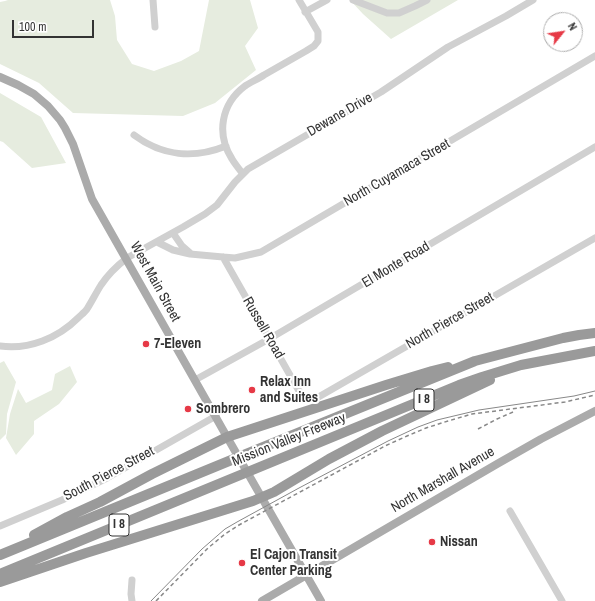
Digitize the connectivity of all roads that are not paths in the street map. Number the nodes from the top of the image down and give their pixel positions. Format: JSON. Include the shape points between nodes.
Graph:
{"nodes":[{"id":1,"x":153,"y":0,"type":"edge"},
{"id":2,"x":299,"y":0,"type":"edge"},
{"id":3,"x":327,"y":0,"type":"edge"},
{"id":4,"x":353,"y":0,"type":"edge"},
{"id":5,"x":427,"y":0,"type":"edge"},
{"id":6,"x":533,"y":0,"type":"edge"},
{"id":7,"x":305,"y":12,"type":"junction"},
{"id":8,"x":155,"y":27,"type":"dead end"},
{"id":9,"x":595,"y":56,"type":"edge"},
{"id":10,"x":0,"y":77,"type":"edge"},
{"id":11,"x":134,"y":135,"type":"dead end"},
{"id":12,"x":226,"y":146,"type":"junction"},
{"id":13,"x":595,"y":147,"type":"edge"},
{"id":14,"x":243,"y":174,"type":"junction"},
{"id":15,"x":173,"y":233,"type":"junction"},
{"id":16,"x":595,"y":238,"type":"edge"},
{"id":17,"x":157,"y":242,"type":"junction"},
{"id":18,"x":190,"y":254,"type":"junction"},
{"id":19,"x":223,"y":257,"type":"junction"},
{"id":20,"x":127,"y":258,"type":"junction"},
{"id":21,"x":595,"y":333,"type":"edge"},
{"id":22,"x":269,"y":339,"type":"junction"},
{"id":23,"x":0,"y":346,"type":"edge"},
{"id":24,"x":595,"y":351,"type":"edge"},
{"id":25,"x":475,"y":361,"type":"junction"},
{"id":26,"x":521,"y":365,"type":"junction"},
{"id":27,"x":195,"y":380,"type":"junction"},
{"id":28,"x":304,"y":398,"type":"joint"},
{"id":29,"x":595,"y":411,"type":"edge"},
{"id":30,"x":216,"y":416,"type":"junction"},
{"id":31,"x":227,"y":437,"type":"junction"},
{"id":32,"x":262,"y":497,"type":"junction"},
{"id":33,"x":510,"y":511,"type":"dead end"},
{"id":34,"x":0,"y":526,"type":"edge"},
{"id":35,"x":0,"y":554,"type":"edge"},
{"id":36,"x":0,"y":574,"type":"edge"},
{"id":37,"x":307,"y":575,"type":"junction"},
{"id":38,"x":132,"y":580,"type":"dead end"},
{"id":39,"x":0,"y":582,"type":"edge"},
{"id":40,"x":132,"y":601,"type":"edge"},
{"id":41,"x":262,"y":601,"type":"edge"},
{"id":42,"x":321,"y":601,"type":"edge"},
{"id":43,"x":562,"y":601,"type":"edge"}],
"edges":[{"from":1,"to":8,"type":"street"},
{"from":2,"to":7,"type":"street"},
{"from":3,"to":7,"type":"street"},
{"from":4,"to":5,"type":"street","via":[[387,13],[399,13]]},
{"from":6,"to":14,"type":"street","name":"Dewane Drive","via":[[448,47],[381,92]]},
{"from":7,"to":12,"type":"street","via":[[318,32],[318,41],[306,51],[245,86],[234,97],[224,115],[223,138]]},
{"from":9,"to":19,"type":"street","name":"North Cuyamaca Street","via":[[261,252],[235,258]]},
{"from":10,"to":20,"type":"main road","name":"West Main Street","via":[[34,94],[60,120],[73,144],[92,198]]},
{"from":11,"to":12,"type":"street","via":[[155,148],[177,153],[212,152]]},
{"from":12,"to":14,"type":"street"},
{"from":13,"to":22,"type":"street","name":"El Monte Road"},
{"from":14,"to":15,"type":"street","name":"Dewane Drive","via":[[217,205]]},
{"from":15,"to":17,"type":"street","name":"Dewane Drive"},
{"from":15,"to":18,"type":"street"},
{"from":16,"to":28,"type":"street","name":"North Pierce Street","via":[[315,399]]},
{"from":17,"to":18,"type":"street","name":"North Cuyamaca Street","via":[[173,250]]},
{"from":17,"to":20,"type":"street"},
{"from":18,"to":19,"type":"street","name":"North Cuyamaca Street"},
{"from":19,"to":22,"type":"street","name":"Russell Road"},
{"from":20,"to":23,"type":"street","via":[[102,284],[86,310],[70,326],[50,338],[26,346]]},
{"from":20,"to":27,"type":"main road","name":"West Main Street"},
{"from":21,"to":25,"type":"highway","name":"Mission Valley Freeway","number":"I 8","via":[[563,338]]},
{"from":22,"to":27,"type":"street","name":"El Monte Road"},
{"from":22,"to":28,"type":"street","name":"Russell Road"},
{"from":24,"to":26,"type":"highway","name":"Mission Valley Freeway","number":"I 8"},
{"from":25,"to":31,"type":"highway","via":[[432,371]]},
{"from":25,"to":35,"type":"highway","name":"Mission Valley Freeway","number":"I 8"},
{"from":26,"to":32,"type":"highway","via":[[382,431]]},
{"from":26,"to":36,"type":"highway","name":"Mission Valley Freeway","number":"I 8","via":[[459,385]]},
{"from":27,"to":30,"type":"main road","name":"West Main Street"},
{"from":29,"to":37,"type":"main road","name":"North Marshall Avenue","via":[[497,464]]},
{"from":30,"to":31,"type":"main road","name":"West Main Street"},
{"from":30,"to":34,"type":"street","name":"South Pierce Street","via":[[107,478]]},
{"from":31,"to":32,"type":"main road","name":"West Main Street"},
{"from":31,"to":35,"type":"highway"},
{"from":32,"to":37,"type":"main road","name":"West Main Street"},
{"from":32,"to":39,"type":"highway"},
{"from":33,"to":43,"type":"street"},
{"from":37,"to":41,"type":"main road","name":"North Marshall Avenue"},
{"from":37,"to":42,"type":"main road","name":"West Main Street"},
{"from":38,"to":40,"type":"street"}]}
